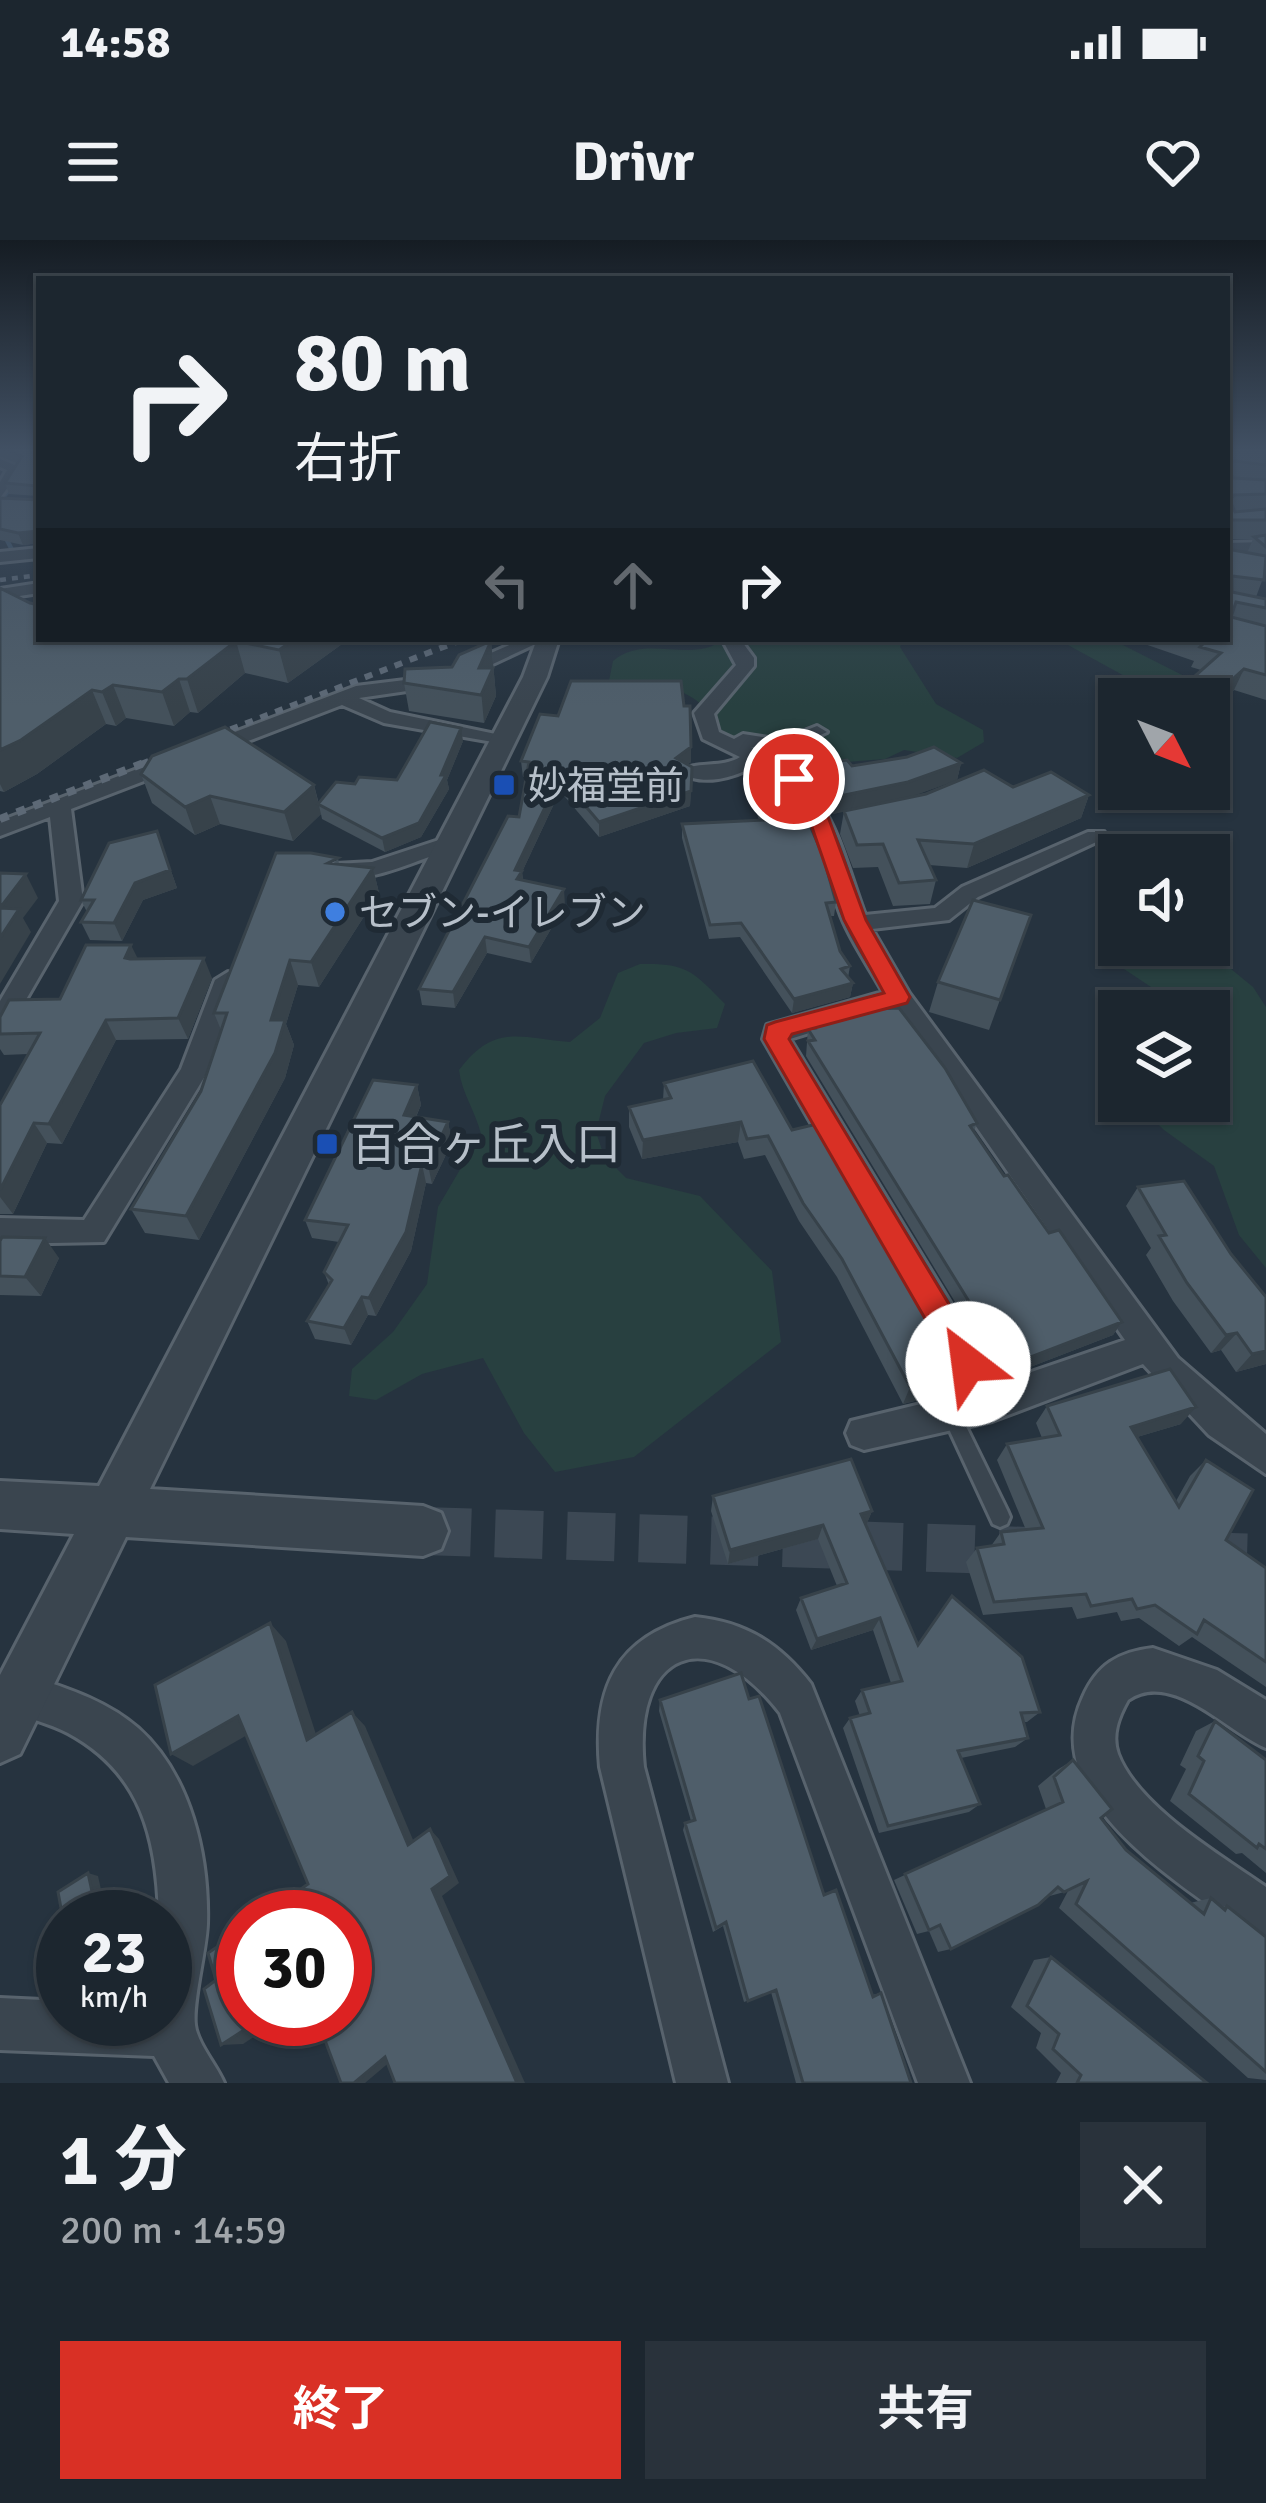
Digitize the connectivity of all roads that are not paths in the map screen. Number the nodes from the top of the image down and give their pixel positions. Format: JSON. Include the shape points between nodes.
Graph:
{"nodes":[{"id":1,"x":1266,"y":546,"type":"edge"},
{"id":2,"x":1230,"y":548,"type":"edge"},
{"id":3,"x":36,"y":588,"type":"edge"},
{"id":4,"x":0,"y":594,"type":"edge"},
{"id":5,"x":530,"y":642,"type":"edge"},
{"id":6,"x":547,"y":642,"type":"edge"},
{"id":7,"x":733,"y":642,"type":"edge"},
{"id":8,"x":343,"y":698,"type":"junction"},
{"id":9,"x":709,"y":732,"type":"junction"},
{"id":10,"x":817,"y":732,"type":"dead end"},
{"id":11,"x":503,"y":741,"type":"junction"},
{"id":12,"x":755,"y":757,"type":"junction"},
{"id":13,"x":690,"y":772,"type":"edge"},
{"id":14,"x":60,"y":807,"type":"junction"},
{"id":15,"x":0,"y":829,"type":"edge"},
{"id":16,"x":1096,"y":837,"type":"dead end"},
{"id":17,"x":454,"y":842,"type":"junction"},
{"id":18,"x":309,"y":864,"type":"edge"},
{"id":19,"x":856,"y":923,"type":"junction"},
{"id":20,"x":235,"y":962,"type":"edge"},
{"id":21,"x":898,"y":997,"type":"junction"},
{"id":22,"x":0,"y":1024,"type":"edge"},
{"id":23,"x":0,"y":1231,"type":"edge"},
{"id":24,"x":1149,"y":1346,"type":"junction"},
{"id":25,"x":992,"y":1405,"type":"junction"},
{"id":26,"x":952,"y":1417,"type":"junction"},
{"id":27,"x":864,"y":1433,"type":"dead end"},
{"id":28,"x":1266,"y":1456,"type":"edge"},
{"id":29,"x":0,"y":1505,"type":"edge"},
{"id":30,"x":114,"y":1513,"type":"junction"},
{"id":31,"x":1000,"y":1517,"type":"dead end"},
{"id":32,"x":423,"y":1531,"type":"tunnel mouth"},
{"id":33,"x":10,"y":1714,"type":"edge"},
{"id":34,"x":1266,"y":1726,"type":"edge"},
{"id":35,"x":182,"y":1890,"type":"edge"},
{"id":36,"x":1266,"y":1917,"type":"edge"},
{"id":37,"x":3,"y":2031,"type":"edge"},
{"id":38,"x":36,"y":2031,"type":"edge"},
{"id":39,"x":176,"y":2046,"type":"edge"},
{"id":40,"x":198,"y":2083,"type":"edge"},
{"id":41,"x":702,"y":2083,"type":"edge"},
{"id":42,"x":944,"y":2083,"type":"edge"}],
"edges":[{"from":1,"to":2,"type":"street"},
{"from":3,"to":4,"type":"street"},
{"from":5,"to":8,"type":"street","via":[[442,681]]},
{"from":6,"to":11,"type":"street"},
{"from":7,"to":9,"type":"street","via":[[745,666],[704,713]]},
{"from":8,"to":11,"type":"street","via":[[384,717]]},
{"from":8,"to":14,"type":"street"},
{"from":9,"to":10,"type":"street","via":[[773,746]]},
{"from":9,"to":12,"type":"street"},
{"from":11,"to":17,"type":"street"},
{"from":12,"to":13,"type":"street","via":[[730,772]]},
{"from":12,"to":19,"type":"street","via":[[794,779],[831,825]]},
{"from":14,"to":15,"type":"street"},
{"from":14,"to":22,"type":"street","via":[[71,901]]},
{"from":16,"to":19,"type":"street","via":[[970,892],[941,915]]},
{"from":17,"to":18,"type":"street","via":[[363,874]]},
{"from":17,"to":30,"type":"street"},
{"from":19,"to":21,"type":"street"},
{"from":20,"to":23,"type":"street","via":[[194,1071],[93,1233]]},
{"from":21,"to":24,"type":"street"},
{"from":21,"to":25,"type":"street","via":[[784,1028],[777,1039]]},
{"from":24,"to":25,"type":"street"},
{"from":24,"to":28,"type":"street","via":[[1222,1423]]},
{"from":25,"to":26,"type":"street"},
{"from":26,"to":27,"type":"street"},
{"from":26,"to":31,"type":"lane"},
{"from":29,"to":30,"type":"street"},
{"from":30,"to":32,"type":"street"},
{"from":30,"to":33,"type":"street"},
{"from":33,"to":35,"type":"street","via":[[99,1722],[143,1767],[173,1820]]},
{"from":34,"to":36,"type":"street","via":[[1196,1680],[1144,1670],[1104,1695],[1093,1727],[1094,1750],[1124,1804]]},
{"from":37,"to":38,"type":"street"},
{"from":39,"to":40,"type":"street"},
{"from":41,"to":42,"type":"street","via":[[622,1767],[619,1722],[629,1688],[648,1663],[672,1643],[700,1637],[725,1637],[767,1660],[796,1699]]}]}
